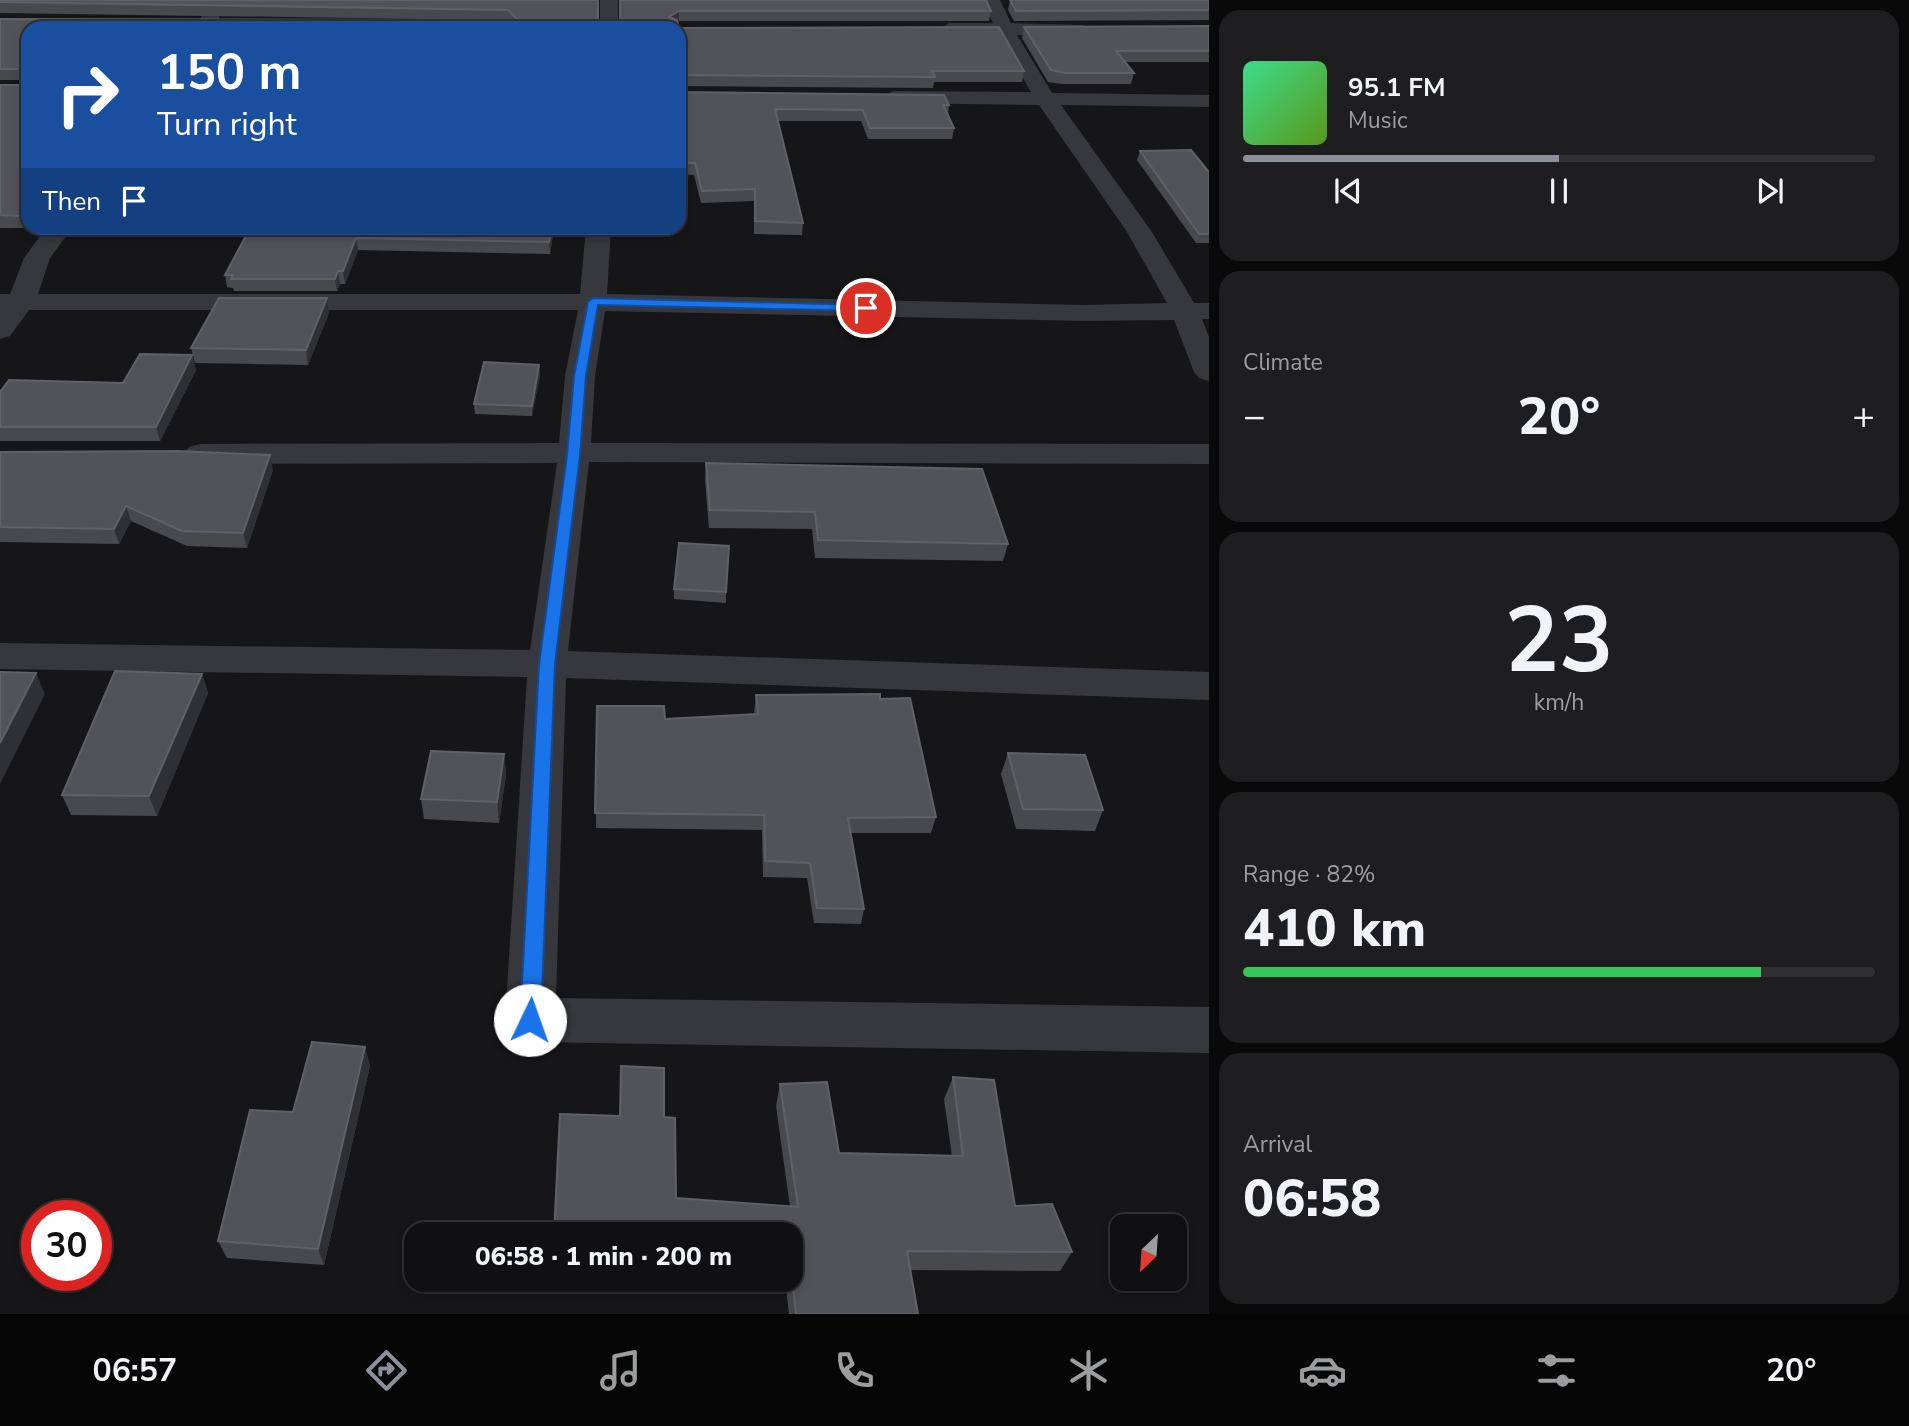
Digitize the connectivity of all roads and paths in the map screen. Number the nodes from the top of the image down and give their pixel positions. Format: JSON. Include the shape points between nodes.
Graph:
{"nodes":[{"id":1,"x":220,"y":0,"type":"edge"},
{"id":2,"x":609,"y":0,"type":"edge"},
{"id":3,"x":991,"y":0,"type":"edge"},
{"id":4,"x":208,"y":21,"type":"edge"},
{"id":5,"x":609,"y":21,"type":"edge"},
{"id":6,"x":936,"y":29,"type":"edge"},
{"id":7,"x":1003,"y":29,"type":"junction"},
{"id":8,"x":1099,"y":29,"type":"edge"},
{"id":9,"x":875,"y":97,"type":"edge"},
{"id":10,"x":1047,"y":99,"type":"junction"},
{"id":11,"x":1209,"y":101,"type":"edge"},
{"id":12,"x":54,"y":235,"type":"edge"},
{"id":13,"x":598,"y":235,"type":"edge"},
{"id":14,"x":11,"y":302,"type":"edge"},
{"id":15,"x":593,"y":302,"type":"junction"},
{"id":16,"x":1196,"y":311,"type":"edge"},
{"id":17,"x":0,"y":330,"type":"edge"},
{"id":18,"x":1209,"y":372,"type":"edge"},
{"id":19,"x":168,"y":454,"type":"edge"},
{"id":20,"x":1209,"y":454,"type":"edge"},
{"id":21,"x":574,"y":455,"type":"junction"},
{"id":22,"x":0,"y":656,"type":"edge"},
{"id":23,"x":547,"y":664,"type":"junction"},
{"id":24,"x":1209,"y":686,"type":"edge"},
{"id":25,"x":1209,"y":1030,"type":"edge"}],
"edges":[{"from":1,"to":4,"type":"street"},
{"from":2,"to":5,"type":"street"},
{"from":3,"to":7,"type":"street"},
{"from":6,"to":7,"type":"street"},
{"from":7,"to":8,"type":"street"},
{"from":7,"to":10,"type":"street"},
{"from":9,"to":10,"type":"street"},
{"from":10,"to":11,"type":"street"},
{"from":10,"to":16,"type":"street"},
{"from":12,"to":14,"type":"street"},
{"from":13,"to":15,"type":"street"},
{"from":14,"to":15,"type":"street"},
{"from":14,"to":17,"type":"street"},
{"from":15,"to":16,"type":"street","via":[[1084,313]]},
{"from":15,"to":21,"type":"street","via":[[580,376]]},
{"from":16,"to":18,"type":"street"},
{"from":19,"to":21,"type":"street"},
{"from":20,"to":21,"type":"street"},
{"from":21,"to":23,"type":"street"},
{"from":22,"to":23,"type":"street"},
{"from":23,"to":24,"type":"street"},
{"from":23,"to":25,"type":"street","via":[[530,1020]]}]}
